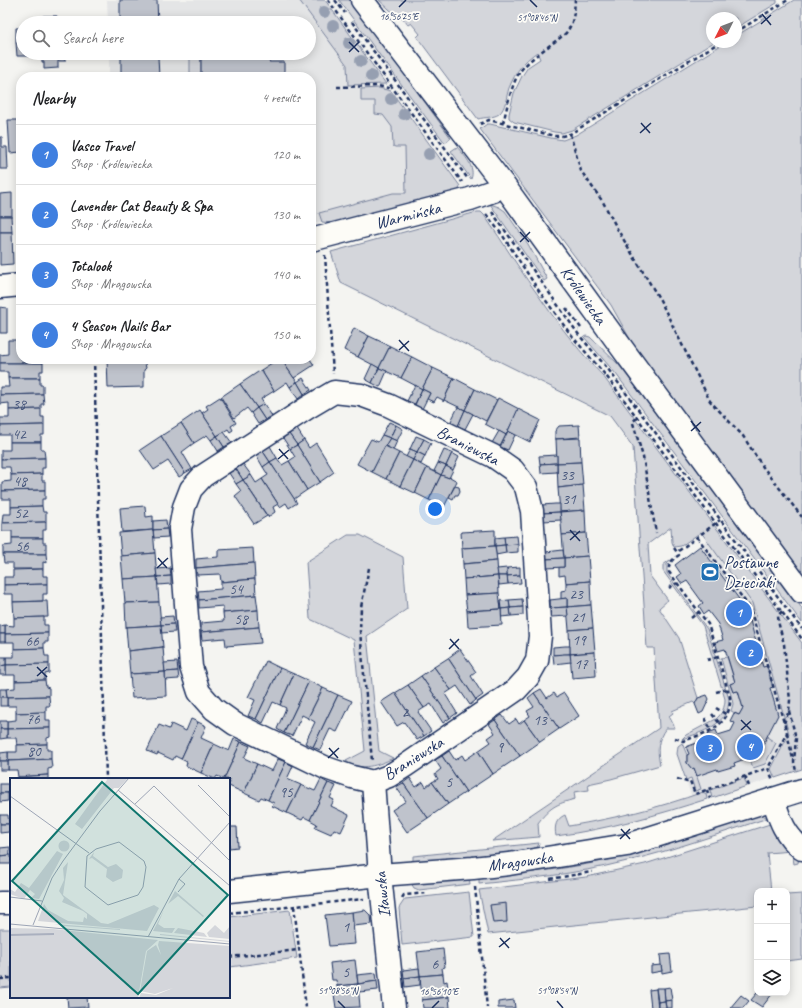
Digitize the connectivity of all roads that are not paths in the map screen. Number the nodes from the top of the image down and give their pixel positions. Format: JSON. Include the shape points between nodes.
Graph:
{"nodes":[{"id":1,"x":362,"y":0,"type":"edge"},
{"id":2,"x":503,"y":184,"type":"junction"},
{"id":3,"x":317,"y":238,"type":"edge"},
{"id":4,"x":16,"y":285,"type":"edge"},
{"id":5,"x":0,"y":287,"type":"edge"},
{"id":6,"x":802,"y":592,"type":"edge"},
{"id":7,"x":373,"y":782,"type":"junction"},
{"id":8,"x":773,"y":786,"type":"junction"},
{"id":9,"x":802,"y":790,"type":"edge"},
{"id":10,"x":802,"y":849,"type":"edge"},
{"id":11,"x":380,"y":875,"type":"junction"},
{"id":12,"x":230,"y":891,"type":"edge"},
{"id":13,"x":394,"y":1008,"type":"edge"}],
"edges":[{"from":1,"to":2,"type":"street","name":"Królewiecka"},
{"from":2,"to":3,"type":"street","name":"Warmińska","via":[[476,197]]},
{"from":2,"to":6,"type":"street","name":"Królewiecka"},
{"from":4,"to":5,"type":"street"},
{"from":7,"to":7,"type":"street","name":"Braniewska","via":[[390,776],[405,766],[516,690],[528,677],[537,661],[540,636],[532,511],[526,487],[513,470],[494,456],[388,405],[361,395],[334,392],[203,476],[191,489],[180,529],[191,668],[199,692],[214,709],[235,724],[326,768]]},
{"from":7,"to":11,"type":"street","name":"Iławska"},
{"from":8,"to":9,"type":"street","name":"Mrągowska"},
{"from":8,"to":10,"type":"street","via":[[783,828]]},
{"from":8,"to":11,"type":"street","name":"Mrągowska","via":[[627,845],[475,883],[403,873]]},
{"from":11,"to":12,"type":"street","name":"Mrągowska"},
{"from":11,"to":13,"type":"street","name":"Iławska"}]}
